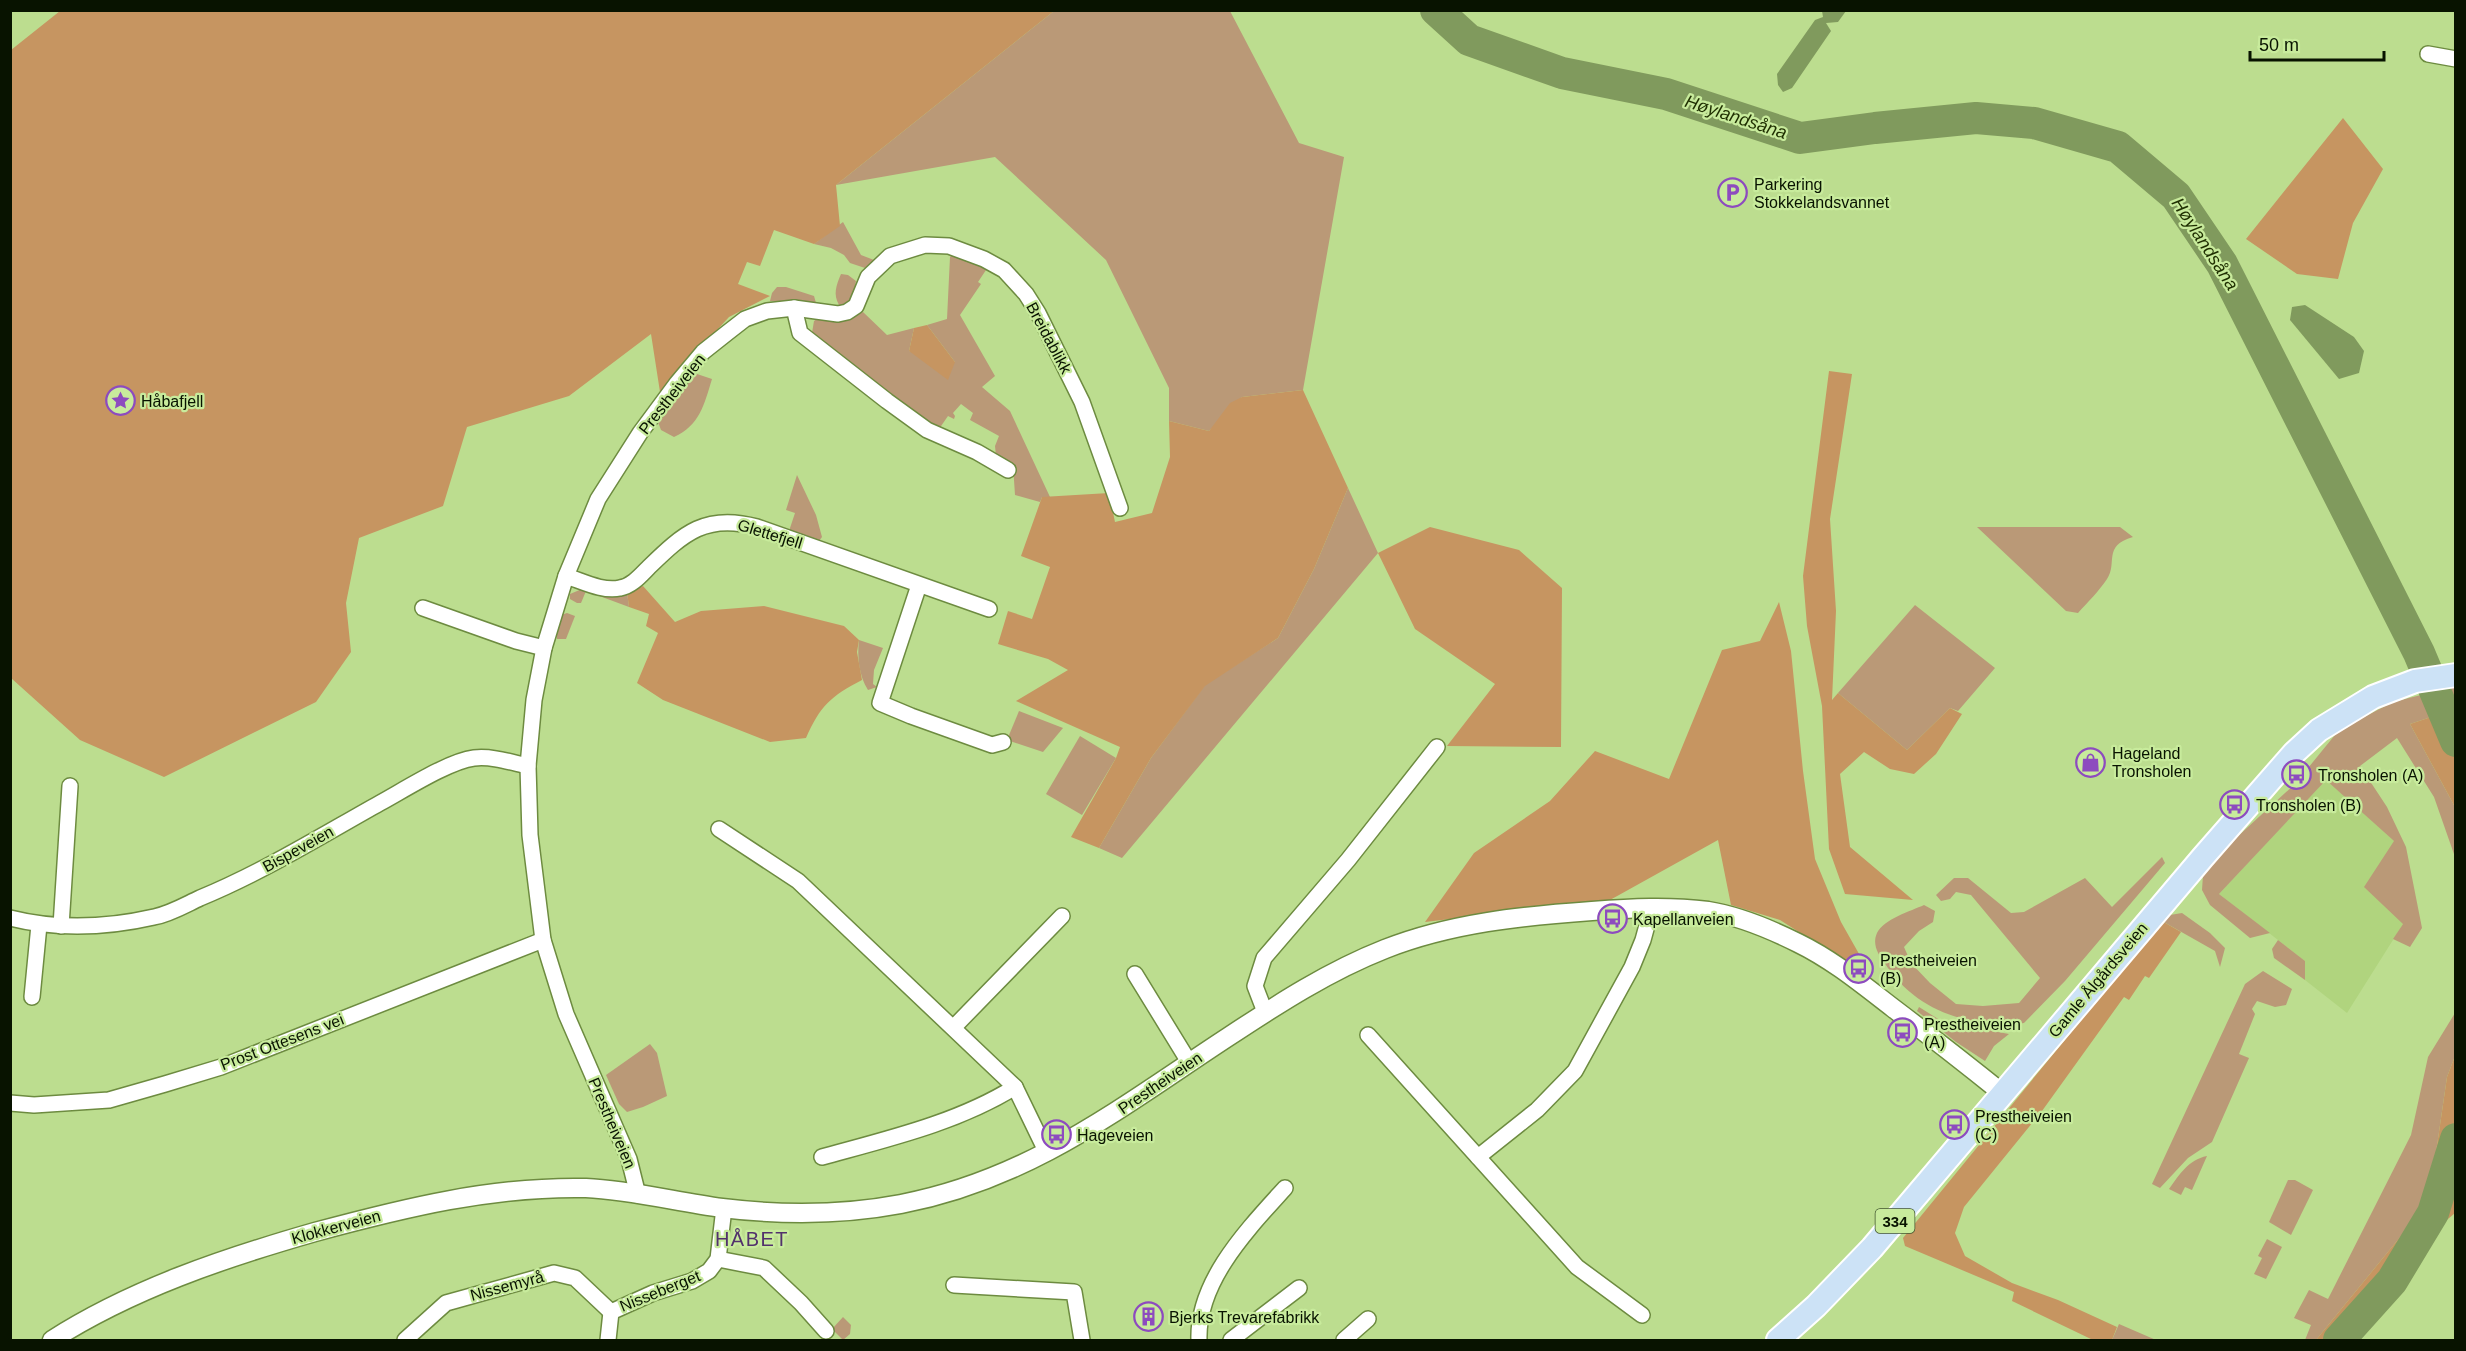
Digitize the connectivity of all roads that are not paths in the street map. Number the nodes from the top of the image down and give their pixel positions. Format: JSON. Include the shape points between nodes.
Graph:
{"nodes":[{"id":1,"x":2428,"y":54,"type":"dead end"},
{"id":2,"x":2456,"y":59,"type":"edge"},
{"id":3,"x":794,"y":309,"type":"junction"},
{"id":4,"x":1008,"y":470,"type":"dead end"},
{"id":5,"x":1120,"y":508,"type":"dead end"},
{"id":6,"x":566,"y":576,"type":"junction"},
{"id":7,"x":919,"y":585,"type":"junction"},
{"id":8,"x":423,"y":608,"type":"dead end"},
{"id":9,"x":989,"y":609,"type":"dead end"},
{"id":10,"x":544,"y":648,"type":"junction"},
{"id":11,"x":2435,"y":678,"type":"edge"},
{"id":12,"x":1003,"y":742,"type":"dead end"},
{"id":13,"x":1437,"y":747,"type":"dead end"},
{"id":14,"x":528,"y":766,"type":"junction"},
{"id":15,"x":70,"y":786,"type":"dead end"},
{"id":16,"x":719,"y":829,"type":"dead end"},
{"id":17,"x":1652,"y":906,"type":"junction"},
{"id":18,"x":1062,"y":916,"type":"dead end"},
{"id":19,"x":10,"y":918,"type":"edge"},
{"id":20,"x":39,"y":925,"type":"junction"},
{"id":21,"x":61,"y":926,"type":"junction"},
{"id":22,"x":543,"y":940,"type":"junction"},
{"id":23,"x":1135,"y":974,"type":"dead end"},
{"id":24,"x":32,"y":997,"type":"dead end"},
{"id":25,"x":1265,"y":1012,"type":"junction"},
{"id":26,"x":954,"y":1027,"type":"junction"},
{"id":27,"x":1368,"y":1035,"type":"dead end"},
{"id":28,"x":1189,"y":1062,"type":"junction"},
{"id":29,"x":1015,"y":1087,"type":"junction"},
{"id":30,"x":2002,"y":1093,"type":"junction"},
{"id":31,"x":10,"y":1103,"type":"edge"},
{"id":32,"x":1047,"y":1153,"type":"junction"},
{"id":33,"x":1478,"y":1156,"type":"junction"},
{"id":34,"x":822,"y":1158,"type":"dead end"},
{"id":35,"x":1285,"y":1188,"type":"dead end"},
{"id":36,"x":638,"y":1195,"type":"junction"},
{"id":37,"x":724,"y":1208,"type":"junction"},
{"id":38,"x":718,"y":1259,"type":"junction"},
{"id":39,"x":954,"y":1285,"type":"dead end"},
{"id":40,"x":1299,"y":1288,"type":"dead end"},
{"id":41,"x":611,"y":1312,"type":"junction"},
{"id":42,"x":1642,"y":1315,"type":"dead end"},
{"id":43,"x":1368,"y":1319,"type":"dead end"},
{"id":44,"x":826,"y":1331,"type":"dead end"},
{"id":45,"x":52,"y":1341,"type":"edge"},
{"id":46,"x":405,"y":1341,"type":"edge"},
{"id":47,"x":608,"y":1341,"type":"edge"},
{"id":48,"x":1082,"y":1341,"type":"edge"},
{"id":49,"x":1199,"y":1341,"type":"edge"},
{"id":50,"x":1231,"y":1341,"type":"edge"},
{"id":51,"x":1344,"y":1341,"type":"edge"},
{"id":52,"x":1778,"y":1341,"type":"edge"}],
"edges":[{"from":1,"to":2,"type":"street"},
{"from":3,"to":4,"type":"street","via":[[801,333],[887,401],[927,430]]},
{"from":3,"to":5,"type":"street","name":"Breidablikk","via":[[847,312],[856,306],[868,277],[890,256],[925,245],[949,246],[1004,270],[1038,313],[1082,402]]},
{"from":3,"to":6,"type":"street","name":"Prestheiveien","via":[[767,311],[745,319],[703,352],[677,382],[598,499]]},
{"from":6,"to":7,"type":"street","name":"Glettefjell","via":[[603,588],[620,588],[638,578],[681,537],[722,521],[757,527]]},
{"from":6,"to":10,"type":"street","name":"Prestheiveien"},
{"from":7,"to":9,"type":"street","name":"Glettefjell"},
{"from":7,"to":12,"type":"street","via":[[880,703],[992,745]]},
{"from":8,"to":10,"type":"street"},
{"from":10,"to":14,"type":"street","name":"Prestheiveien"},
{"from":11,"to":30,"type":"main road","name":"Gamle Ålgårdsveien","number":"334","via":[[2373,697],[2352,708],[2294,753]]},
{"from":13,"to":25,"type":"street","via":[[1264,958],[1255,986]]},
{"from":14,"to":21,"type":"street","name":"Bispeveien","via":[[491,758],[460,762],[228,886],[156,917],[106,926]]},
{"from":14,"to":22,"type":"street","name":"Prestheiveien","via":[[530,835]]},
{"from":15,"to":21,"type":"street"},
{"from":16,"to":26,"type":"street","via":[[798,881]]},
{"from":17,"to":25,"type":"street","name":"Prestheiveien","via":[[1467,924],[1430,934],[1349,965]]},
{"from":17,"to":30,"type":"street","name":"Prestheiveien","via":[[1712,912],[1755,924],[1798,943],[1839,966]]},
{"from":17,"to":33,"type":"street","via":[[1632,967],[1575,1071],[1537,1110]]},
{"from":18,"to":26,"type":"street"},
{"from":19,"to":20,"type":"street","name":"Bispeveien"},
{"from":20,"to":21,"type":"street","name":"Bispeveien"},
{"from":20,"to":24,"type":"street"},
{"from":22,"to":31,"type":"street","name":"Prost Ottesens vei","via":[[221,1066],[165,1084],[109,1100]]},
{"from":22,"to":36,"type":"street","name":"Prestheiveien","via":[[566,1014],[629,1159]]},
{"from":23,"to":28,"type":"street"},
{"from":25,"to":28,"type":"street","name":"Prestheiveien"},
{"from":26,"to":29,"type":"street"},
{"from":27,"to":33,"type":"street"},
{"from":28,"to":32,"type":"street","name":"Prestheiveien","via":[[1106,1119]]},
{"from":29,"to":32,"type":"street"},
{"from":29,"to":34,"type":"street","via":[[948,1118]]},
{"from":30,"to":52,"type":"main road","name":"Gamle Ålgårdsveien","number":"334","via":[[1866,1254]]},
{"from":32,"to":37,"type":"street","name":"Prestheiveien","via":[[978,1183],[900,1204],[813,1212]]},
{"from":33,"to":42,"type":"street","via":[[1577,1267]]},
{"from":35,"to":49,"type":"street","via":[[1256,1220],[1215,1280],[1204,1305]]},
{"from":36,"to":37,"type":"street","name":"Prestheiveien"},
{"from":36,"to":45,"type":"street","name":"Klokkerveien","via":[[592,1188],[532,1189],[473,1196],[356,1221],[256,1249],[174,1280],[122,1301]]},
{"from":37,"to":38,"type":"street","name":"Nisseberget"},
{"from":38,"to":41,"type":"street","name":"Nisseberget","via":[[709,1271],[692,1281]]},
{"from":38,"to":44,"type":"street","via":[[764,1268]]},
{"from":39,"to":48,"type":"street","via":[[1074,1292]]},
{"from":40,"to":50,"type":"street"},
{"from":41,"to":46,"type":"street","name":"Nissemyrå","via":[[575,1278],[554,1273],[446,1303]]},
{"from":41,"to":47,"type":"street","name":"Nisseberget"},
{"from":43,"to":51,"type":"street"}]}
